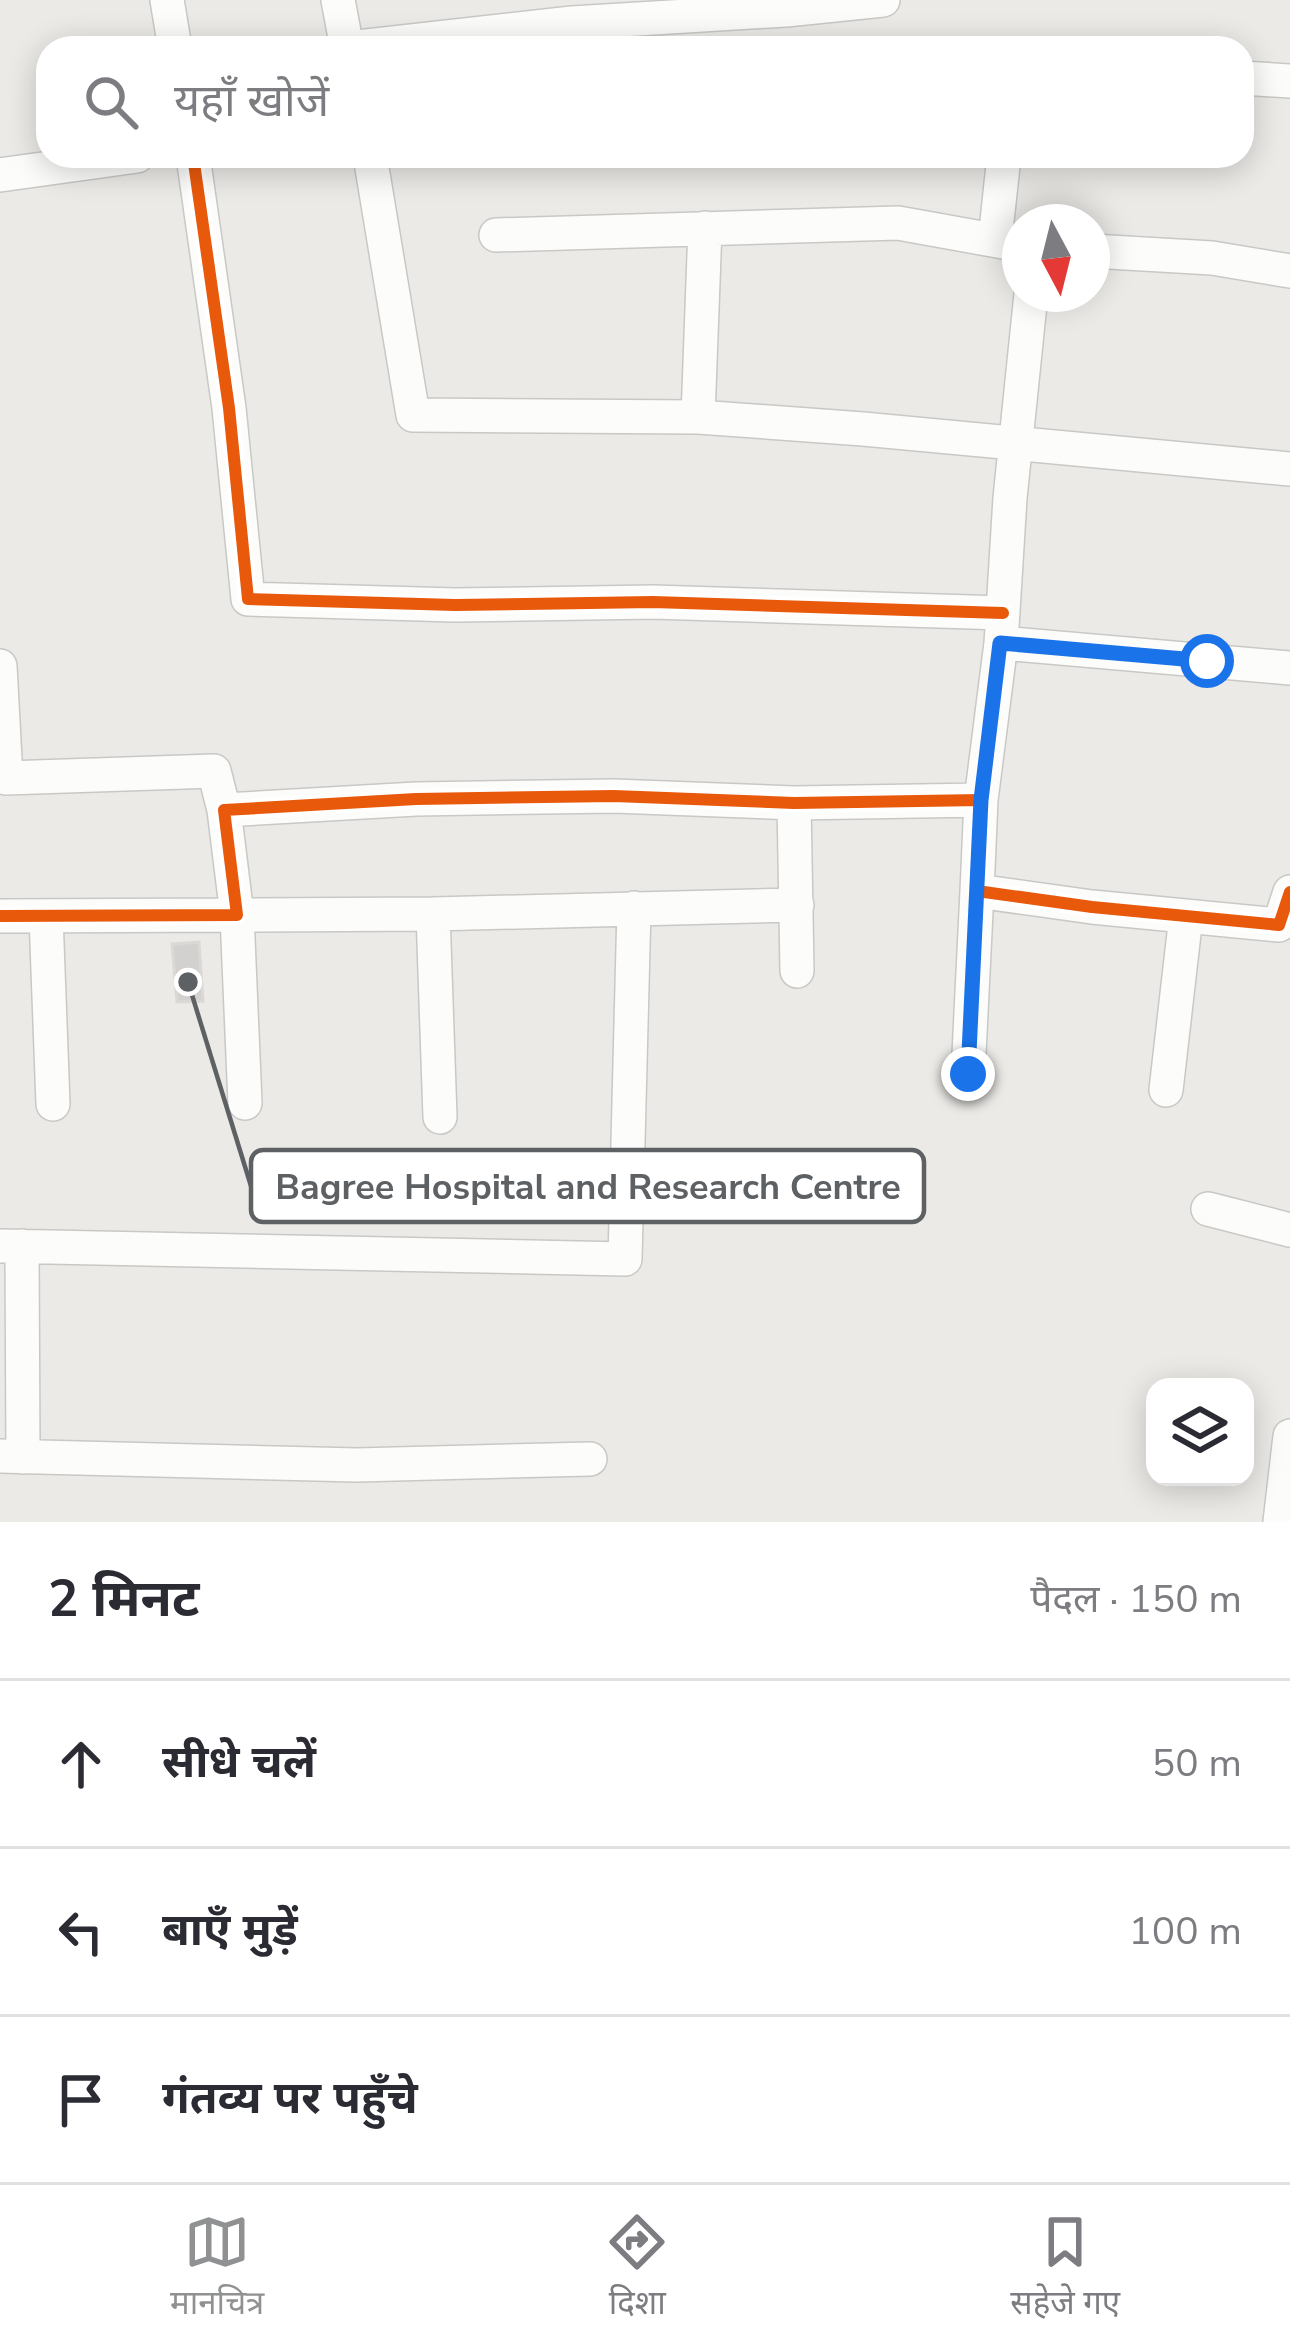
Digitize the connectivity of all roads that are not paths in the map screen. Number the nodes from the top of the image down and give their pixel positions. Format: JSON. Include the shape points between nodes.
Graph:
{"nodes":[{"id":1,"x":167,"y":0,"type":"edge"},
{"id":2,"x":338,"y":0,"type":"edge"},
{"id":3,"x":883,"y":0,"type":"edge"},
{"id":4,"x":173,"y":36,"type":"edge"},
{"id":5,"x":346,"y":36,"type":"edge"},
{"id":6,"x":456,"y":36,"type":"edge"},
{"id":7,"x":1254,"y":79,"type":"edge"},
{"id":8,"x":1290,"y":81,"type":"edge"},
{"id":9,"x":50,"y":168,"type":"edge"},
{"id":10,"x":195,"y":168,"type":"edge"},
{"id":11,"x":372,"y":168,"type":"edge"},
{"id":12,"x":1005,"y":168,"type":"edge"},
{"id":13,"x":0,"y":175,"type":"edge"},
{"id":14,"x":1006,"y":204,"type":"edge"},
{"id":15,"x":705,"y":228,"type":"junction"},
{"id":16,"x":496,"y":236,"type":"dead end"},
{"id":17,"x":1002,"y":241,"type":"edge"},
{"id":18,"x":1110,"y":252,"type":"edge"},
{"id":19,"x":1290,"y":271,"type":"edge"},
{"id":20,"x":1028,"y":312,"type":"edge"},
{"id":21,"x":698,"y":416,"type":"junction"},
{"id":22,"x":1016,"y":442,"type":"junction"},
{"id":23,"x":1290,"y":469,"type":"edge"},
{"id":24,"x":1002,"y":628,"type":"junction"},
{"id":25,"x":0,"y":666,"type":"edge"},
{"id":26,"x":1290,"y":668,"type":"edge"},
{"id":27,"x":3,"y":778,"type":"edge"},
{"id":28,"x":981,"y":800,"type":"junction"},
{"id":29,"x":794,"y":803,"type":"junction"},
{"id":30,"x":224,"y":810,"type":"junction"},
{"id":31,"x":976,"y":892,"type":"junction"},
{"id":32,"x":1290,"y":892,"type":"edge"},
{"id":33,"x":796,"y":904,"type":"junction"},
{"id":34,"x":634,"y":908,"type":"junction"},
{"id":35,"x":434,"y":914,"type":"junction"},
{"id":36,"x":237,"y":915,"type":"junction"},
{"id":37,"x":0,"y":916,"type":"edge"},
{"id":38,"x":46,"y":916,"type":"junction"},
{"id":39,"x":1186,"y":916,"type":"junction"},
{"id":40,"x":1285,"y":926,"type":"edge"},
{"id":41,"x":797,"y":971,"type":"dead end"},
{"id":42,"x":968,"y":1074,"type":"dead end"},
{"id":43,"x":1166,"y":1090,"type":"dead end"},
{"id":44,"x":245,"y":1103,"type":"dead end"},
{"id":45,"x":53,"y":1104,"type":"dead end"},
{"id":46,"x":440,"y":1117,"type":"dead end"},
{"id":47,"x":1208,"y":1208,"type":"dead end"},
{"id":48,"x":1290,"y":1230,"type":"edge"},
{"id":49,"x":11,"y":1246,"type":"edge"},
{"id":50,"x":1290,"y":1436,"type":"edge"},
{"id":51,"x":11,"y":1456,"type":"edge"},
{"id":52,"x":590,"y":1460,"type":"dead end"},
{"id":53,"x":1280,"y":1522,"type":"edge"}],
"edges":[{"from":1,"to":4,"type":"street"},
{"from":2,"to":5,"type":"street"},
{"from":3,"to":6,"type":"street"},
{"from":7,"to":8,"type":"street"},
{"from":9,"to":13,"type":"street"},
{"from":10,"to":24,"type":"street","via":[[248,599],[653,602]]},
{"from":11,"to":21,"type":"street","via":[[412,415]]},
{"from":12,"to":14,"type":"street"},
{"from":15,"to":16,"type":"street"},
{"from":15,"to":17,"type":"street","via":[[898,223]]},
{"from":15,"to":21,"type":"street"},
{"from":18,"to":19,"type":"street"},
{"from":20,"to":22,"type":"street"},
{"from":21,"to":22,"type":"street"},
{"from":22,"to":23,"type":"street"},
{"from":22,"to":24,"type":"street"},
{"from":24,"to":26,"type":"street"},
{"from":24,"to":28,"type":"street"},
{"from":25,"to":27,"type":"street"},
{"from":27,"to":30,"type":"street","via":[[214,771]]},
{"from":28,"to":29,"type":"street"},
{"from":28,"to":31,"type":"street"},
{"from":29,"to":30,"type":"street","via":[[614,796]]},
{"from":29,"to":33,"type":"street"},
{"from":30,"to":36,"type":"street"},
{"from":31,"to":39,"type":"street"},
{"from":31,"to":42,"type":"street"},
{"from":32,"to":40,"type":"street"},
{"from":33,"to":34,"type":"street"},
{"from":33,"to":41,"type":"street"},
{"from":34,"to":35,"type":"street"},
{"from":34,"to":49,"type":"street","via":[[626,1259]]},
{"from":35,"to":36,"type":"street"},
{"from":35,"to":46,"type":"street"},
{"from":36,"to":38,"type":"street"},
{"from":36,"to":44,"type":"street"},
{"from":37,"to":38,"type":"street"},
{"from":38,"to":45,"type":"street"},
{"from":39,"to":40,"type":"street"},
{"from":39,"to":43,"type":"street"},
{"from":47,"to":48,"type":"street"},
{"from":49,"to":51,"type":"street"},
{"from":50,"to":53,"type":"street"},
{"from":51,"to":52,"type":"street","via":[[357,1465]]}]}
